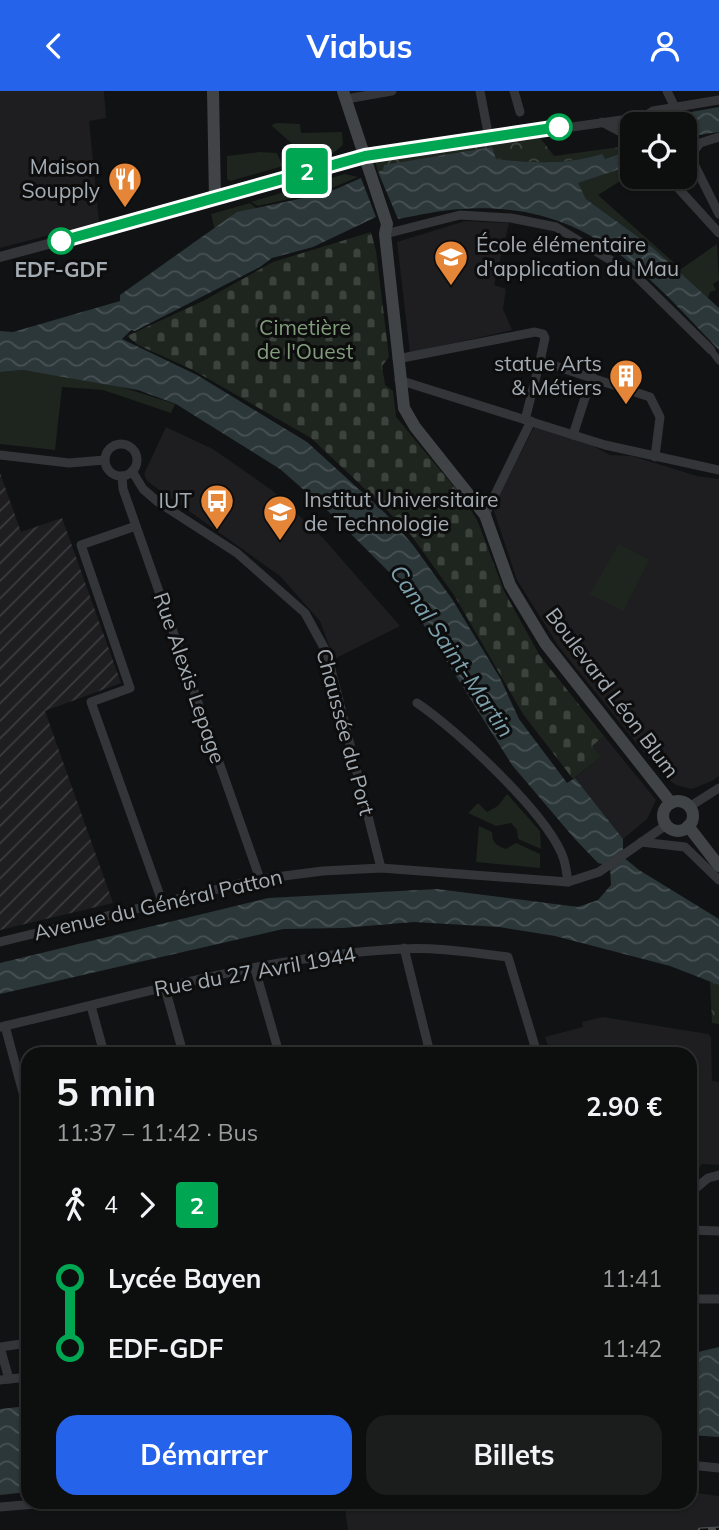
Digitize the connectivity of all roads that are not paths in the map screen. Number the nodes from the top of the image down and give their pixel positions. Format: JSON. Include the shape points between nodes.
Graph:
{"nodes":[{"id":1,"x":213,"y":91,"type":"edge"},
{"id":2,"x":392,"y":91,"type":"edge"},
{"id":3,"x":480,"y":91,"type":"edge"},
{"id":4,"x":514,"y":91,"type":"edge"},
{"id":5,"x":667,"y":91,"type":"edge"},
{"id":6,"x":344,"y":95,"type":"edge"},
{"id":7,"x":719,"y":100,"type":"edge"},
{"id":8,"x":674,"y":107,"type":"junction"},
{"id":9,"x":661,"y":112,"type":"edge"},
{"id":10,"x":676,"y":112,"type":"edge"},
{"id":11,"x":520,"y":113,"type":"dead end"},
{"id":12,"x":601,"y":121,"type":"junction"},
{"id":13,"x":620,"y":121,"type":"edge"},
{"id":14,"x":620,"y":131,"type":"edge"},
{"id":15,"x":719,"y":137,"type":"edge"},
{"id":16,"x":489,"y":138,"type":"junction"},
{"id":17,"x":697,"y":147,"type":"edge"},
{"id":18,"x":367,"y":161,"type":"junction"},
{"id":19,"x":697,"y":165,"type":"edge"},
{"id":20,"x":679,"y":189,"type":"edge"},
{"id":21,"x":215,"y":199,"type":"junction"},
{"id":22,"x":719,"y":214,"type":"edge"},
{"id":23,"x":386,"y":229,"type":"junction"},
{"id":24,"x":719,"y":233,"type":"edge"},
{"id":25,"x":0,"y":257,"type":"edge"},
{"id":26,"x":711,"y":349,"type":"joint"},
{"id":27,"x":397,"y":359,"type":"junction"},
{"id":28,"x":540,"y":361,"type":"junction"},
{"id":29,"x":719,"y":361,"type":"edge"},
{"id":30,"x":592,"y":376,"type":"junction"},
{"id":31,"x":399,"y":380,"type":"junction"},
{"id":32,"x":528,"y":421,"type":"junction"},
{"id":33,"x":573,"y":435,"type":"junction"},
{"id":34,"x":0,"y":455,"type":"edge"},
{"id":35,"x":654,"y":457,"type":"junction"},
{"id":36,"x":105,"y":460,"type":"junction"},
{"id":37,"x":719,"y":470,"type":"edge"},
{"id":38,"x":132,"y":471,"type":"junction"},
{"id":39,"x":122,"y":476,"type":"junction"},
{"id":40,"x":485,"y":515,"type":"junction"},
{"id":41,"x":136,"y":526,"type":"junction"},
{"id":42,"x":417,"y":703,"type":"dead end"},
{"id":43,"x":719,"y":788,"type":"edge"},
{"id":44,"x":671,"y":803,"type":"junction"},
{"id":45,"x":690,"y":807,"type":"junction"},
{"id":46,"x":666,"y":825,"type":"junction"},
{"id":47,"x":688,"y":826,"type":"junction"},
{"id":48,"x":638,"y":845,"type":"junction"},
{"id":49,"x":719,"y":866,"type":"edge"},
{"id":50,"x":382,"y":868,"type":"junction"},
{"id":51,"x":260,"y":879,"type":"junction"},
{"id":52,"x":719,"y":880,"type":"edge"},
{"id":53,"x":568,"y":882,"type":"junction"},
{"id":54,"x":163,"y":904,"type":"junction"},
{"id":55,"x":0,"y":942,"type":"edge"},
{"id":56,"x":404,"y":948,"type":"junction"},
{"id":57,"x":255,"y":969,"type":"junction"},
{"id":58,"x":165,"y":988,"type":"junction"},
{"id":59,"x":91,"y":1006,"type":"junction"},
{"id":60,"x":2,"y":1027,"type":"edge"},
{"id":61,"x":102,"y":1047,"type":"edge"},
{"id":62,"x":181,"y":1047,"type":"edge"},
{"id":63,"x":277,"y":1047,"type":"edge"},
{"id":64,"x":429,"y":1047,"type":"edge"},
{"id":65,"x":535,"y":1047,"type":"edge"},
{"id":66,"x":21,"y":1088,"type":"edge"},
{"id":67,"x":719,"y":1175,"type":"edge"},
{"id":68,"x":697,"y":1187,"type":"edge"},
{"id":69,"x":697,"y":1230,"type":"edge"},
{"id":70,"x":719,"y":1231,"type":"edge"},
{"id":71,"x":697,"y":1299,"type":"edge"},
{"id":72,"x":719,"y":1299,"type":"edge"},
{"id":73,"x":21,"y":1344,"type":"edge"},
{"id":74,"x":0,"y":1347,"type":"edge"},
{"id":75,"x":4,"y":1379,"type":"edge"},
{"id":76,"x":697,"y":1466,"type":"edge"},
{"id":77,"x":719,"y":1468,"type":"edge"},
{"id":78,"x":21,"y":1505,"type":"edge"},
{"id":79,"x":0,"y":1507,"type":"edge"}],
"edges":[{"from":1,"to":21,"type":"main road"},
{"from":2,"to":6,"type":"street"},
{"from":3,"to":16,"type":"street"},
{"from":4,"to":11,"type":"street"},
{"from":5,"to":8,"type":"street"},
{"from":6,"to":18,"type":"main road","name":"Boulevard Léon Blum"},
{"from":7,"to":8,"type":"street"},
{"from":8,"to":9,"type":"street"},
{"from":8,"to":10,"type":"street"},
{"from":12,"to":13,"type":"street"},
{"from":12,"to":14,"type":"street"},
{"from":12,"to":16,"type":"street"},
{"from":15,"to":17,"type":"street"},
{"from":16,"to":18,"type":"street"},
{"from":18,"to":21,"type":"main road"},
{"from":18,"to":23,"type":"main road","name":"Boulevard Léon Blum"},
{"from":19,"to":22,"type":"street"},
{"from":20,"to":24,"type":"street"},
{"from":21,"to":25,"type":"street"},
{"from":23,"to":26,"type":"street","via":[[460,215],[556,227],[635,275]]},
{"from":23,"to":27,"type":"main road","name":"Boulevard Léon Blum"},
{"from":26,"to":29,"type":"street"},
{"from":27,"to":28,"type":"street","via":[[535,332],[545,338]]},
{"from":27,"to":31,"type":"main road","name":"Boulevard Léon Blum"},
{"from":28,"to":30,"type":"street"},
{"from":28,"to":32,"type":"street"},
{"from":30,"to":33,"type":"street"},
{"from":30,"to":35,"type":"street","via":[[650,397],[660,417]]},
{"from":31,"to":32,"type":"street"},
{"from":31,"to":40,"type":"main road","name":"Boulevard Léon Blum","via":[[404,408],[415,427]]},
{"from":32,"to":33,"type":"street"},
{"from":32,"to":40,"type":"street"},
{"from":33,"to":35,"type":"street"},
{"from":34,"to":36,"type":"street","via":[[69,463]]},
{"from":35,"to":37,"type":"street"},
{"from":36,"to":38,"type":"street","via":[[113,446],[124,445],[136,456]]},
{"from":36,"to":39,"type":"street","via":[[110,472]]},
{"from":38,"to":39,"type":"street"},
{"from":38,"to":50,"type":"street","name":"Chaussée du Port","via":[[158,502],[237,553],[305,613],[327,653]]},
{"from":39,"to":41,"type":"street","name":"Rue Alexis Lepage"},
{"from":40,"to":44,"type":"main road","name":"Boulevard Léon Blum","via":[[510,585],[545,643]]},
{"from":41,"to":51,"type":"street","name":"Rue Alexis Lepage"},
{"from":41,"to":54,"type":"street","via":[[81,545],[130,688],[91,702]]},
{"from":42,"to":53,"type":"street","via":[[456,732],[544,826],[564,859]]},
{"from":43,"to":45,"type":"street"},
{"from":44,"to":45,"type":"main road"},
{"from":44,"to":46,"type":"main road","via":[[663,815]]},
{"from":45,"to":47,"type":"main road"},
{"from":46,"to":47,"type":"main road","via":[[680,831]]},
{"from":46,"to":48,"type":"street","name":"Avenue du Général Patton"},
{"from":47,"to":49,"type":"main road"},
{"from":48,"to":52,"type":"street","via":[[685,847]]},
{"from":48,"to":53,"type":"street","name":"Avenue du Général Patton","via":[[599,872]]},
{"from":50,"to":51,"type":"street","name":"Avenue du Général Patton"},
{"from":50,"to":53,"type":"street","name":"Avenue du Général Patton"},
{"from":51,"to":54,"type":"street","name":"Avenue du Général Patton"},
{"from":54,"to":55,"type":"street","name":"Avenue du Général Patton"},
{"from":56,"to":57,"type":"street","name":"Rue du 27 Avril 1944"},
{"from":56,"to":64,"type":"street"},
{"from":56,"to":65,"type":"street","name":"Rue du 27 Avril 1944","via":[[508,957]]},
{"from":57,"to":58,"type":"street","name":"Rue du 27 Avril 1944"},
{"from":57,"to":63,"type":"street"},
{"from":58,"to":59,"type":"street","name":"Rue du 27 Avril 1944"},
{"from":58,"to":62,"type":"street"},
{"from":59,"to":60,"type":"street","name":"Rue du 27 Avril 1944"},
{"from":59,"to":61,"type":"street"},
{"from":60,"to":66,"type":"street"},
{"from":67,"to":68,"type":"street"},
{"from":69,"to":70,"type":"street"},
{"from":71,"to":72,"type":"street"},
{"from":73,"to":74,"type":"street"},
{"from":74,"to":75,"type":"street"},
{"from":76,"to":77,"type":"street"},
{"from":78,"to":79,"type":"street"}]}
